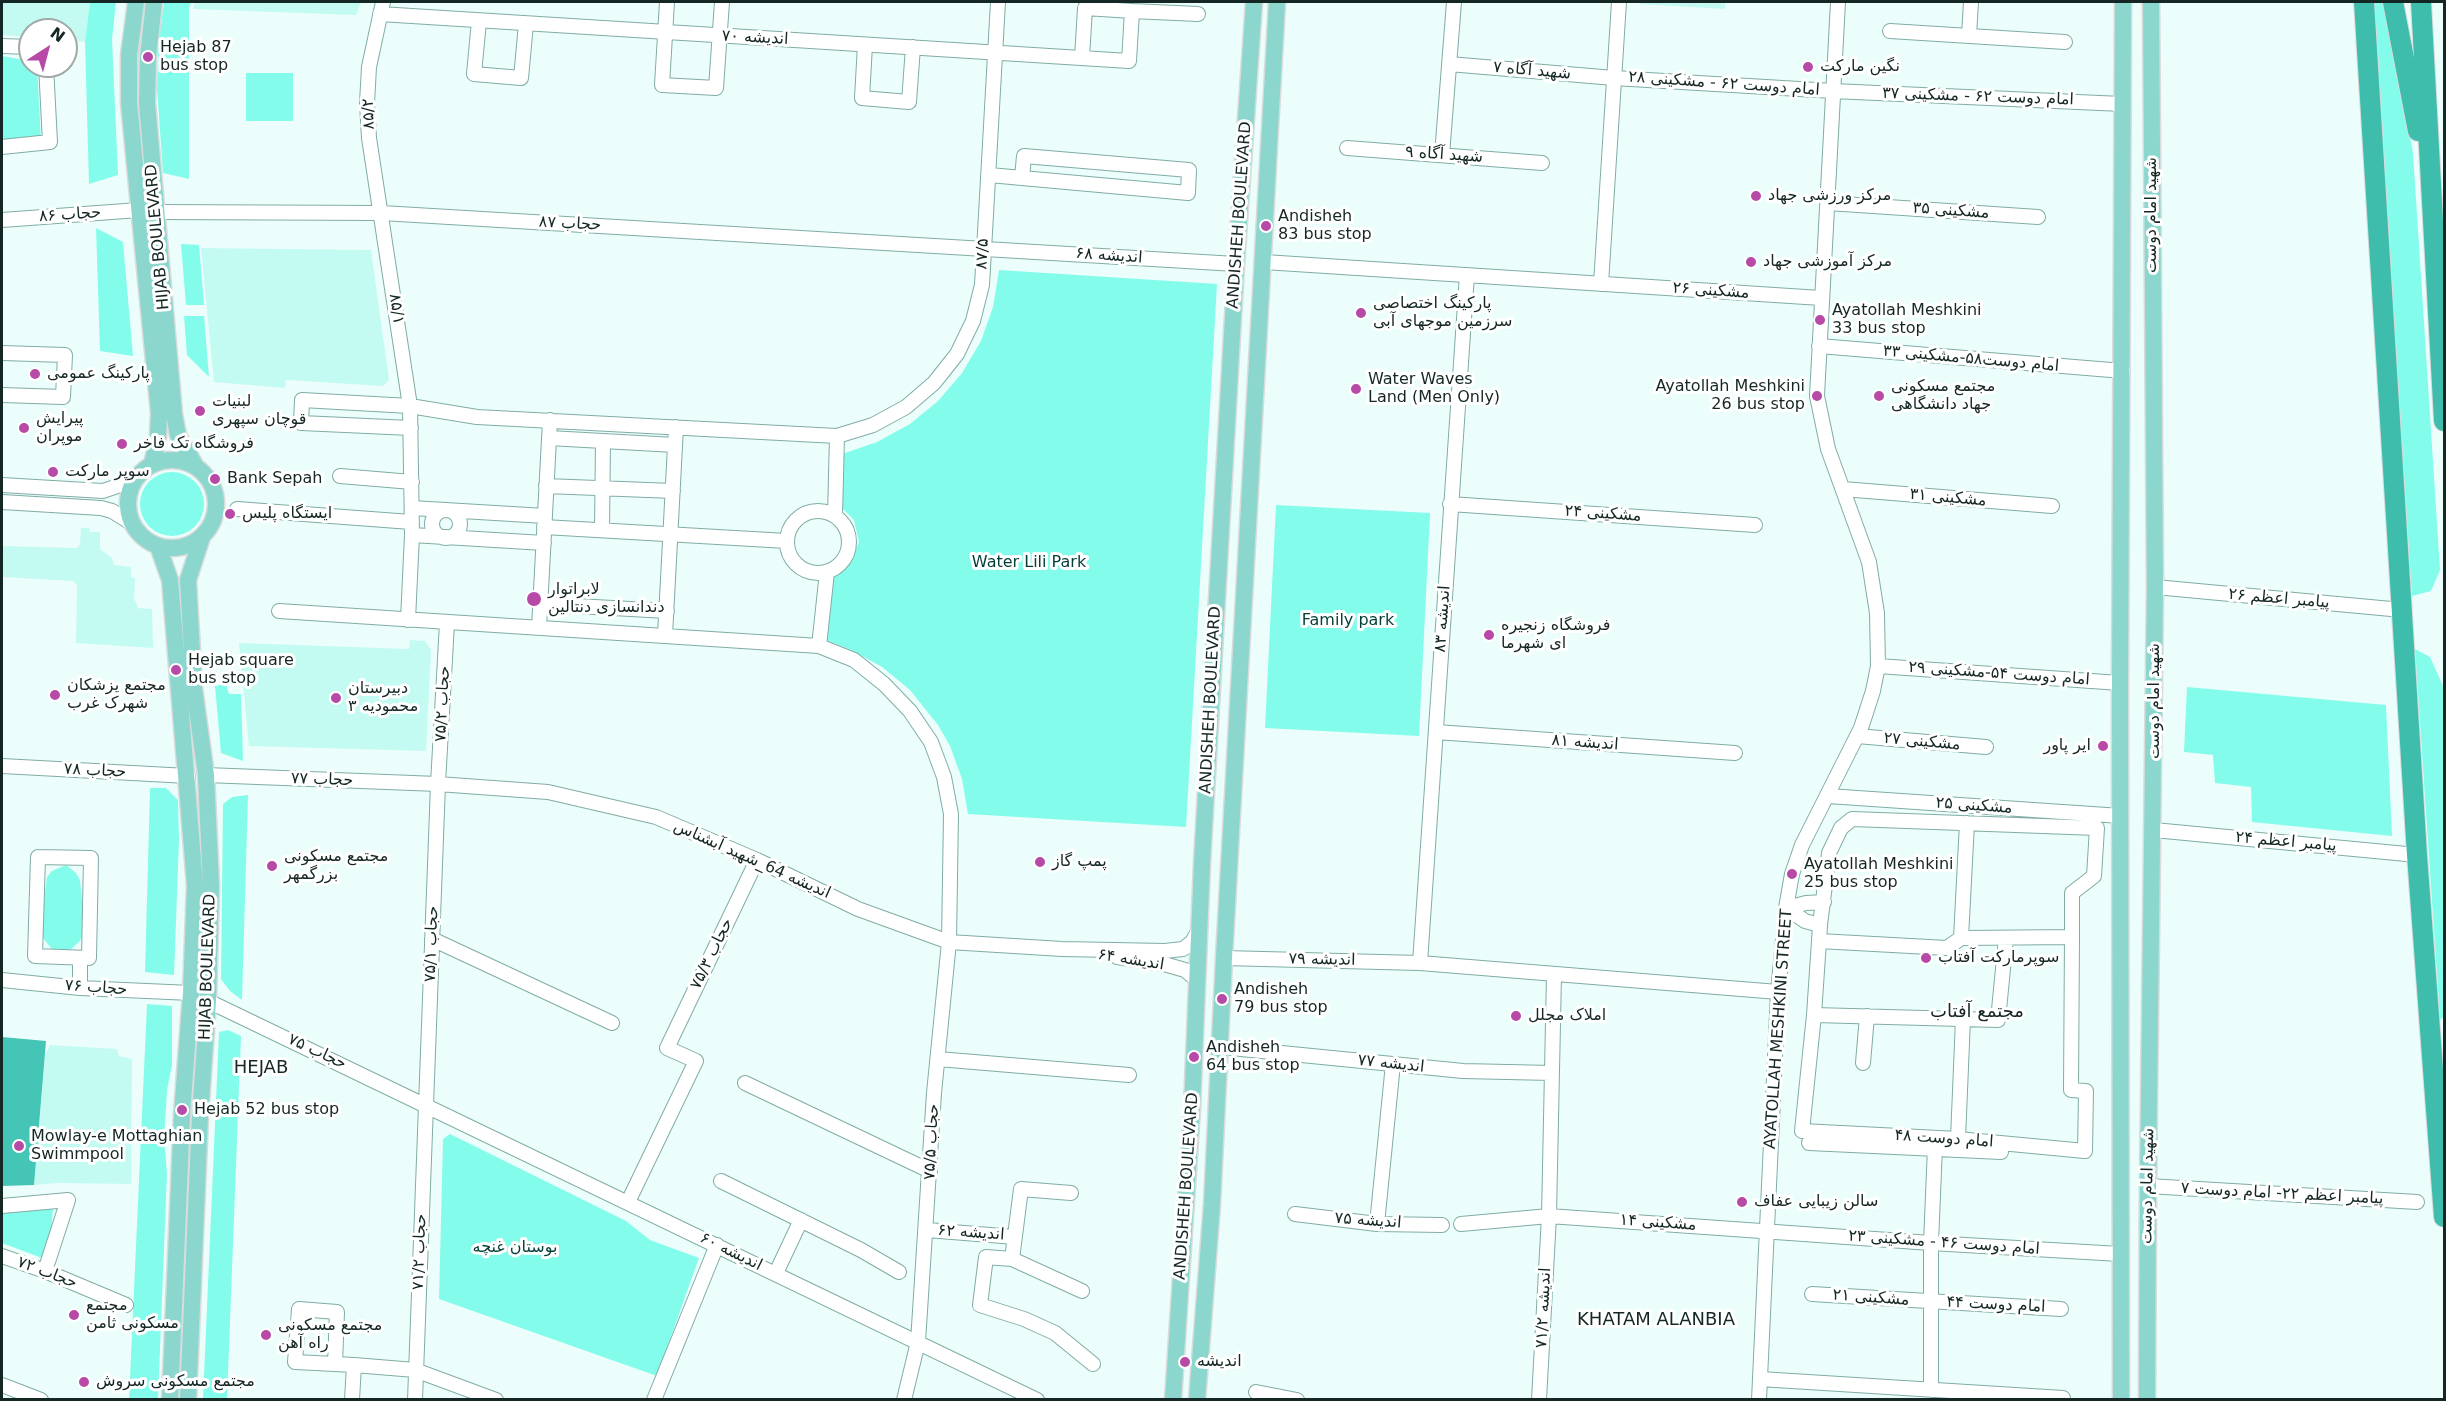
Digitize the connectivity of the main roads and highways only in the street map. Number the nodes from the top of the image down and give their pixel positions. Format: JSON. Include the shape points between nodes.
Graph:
{"nodes":[{"id":1,"x":136,"y":2,"type":"edge"},
{"id":2,"x":154,"y":2,"type":"edge"},
{"id":3,"x":1254,"y":2,"type":"edge"},
{"id":4,"x":1277,"y":2,"type":"edge"},
{"id":5,"x":2123,"y":2,"type":"edge"},
{"id":6,"x":2151,"y":2,"type":"edge"},
{"id":7,"x":2364,"y":2,"type":"edge"},
{"id":8,"x":2393,"y":2,"type":"edge"},
{"id":9,"x":2421,"y":2,"type":"edge"},
{"id":10,"x":2433,"y":208,"type":"junction"},
{"id":11,"x":147,"y":211,"type":"junction"},
{"id":12,"x":2445,"y":421,"type":"edge"},
{"id":13,"x":152,"y":465,"type":"junction"},
{"id":14,"x":196,"y":467,"type":"junction"},
{"id":15,"x":202,"y":537,"type":"junction"},
{"id":16,"x":158,"y":546,"type":"junction"},
{"id":17,"x":2445,"y":1075,"type":"edge"},
{"id":18,"x":1192,"y":1108,"type":"junction"},
{"id":19,"x":1217,"y":1109,"type":"junction"},
{"id":20,"x":182,"y":1114,"type":"junction"},
{"id":21,"x":200,"y":1116,"type":"junction"},
{"id":22,"x":2439,"y":1125,"type":"junction"},
{"id":23,"x":2121,"y":1185,"type":"junction"},
{"id":24,"x":2148,"y":1186,"type":"junction"},
{"id":25,"x":2445,"y":1217,"type":"edge"},
{"id":26,"x":170,"y":1400,"type":"edge"},
{"id":27,"x":188,"y":1400,"type":"edge"},
{"id":28,"x":1173,"y":1400,"type":"edge"},
{"id":29,"x":1197,"y":1400,"type":"edge"},
{"id":30,"x":2121,"y":1400,"type":"edge"},
{"id":31,"x":2147,"y":1400,"type":"edge"}],
"edges":[{"from":1,"to":11,"type":"main road","name":"HIJAB BOULEVARD","via":[[129,55],[129,103]]},
{"from":2,"to":11,"type":"main road","name":"HIJAB BOULEVARD","via":[[148,57]]},
{"from":3,"to":18,"type":"main road","name":"ANDISHEH BOULEVARD","via":[[1236,264]]},
{"from":4,"to":19,"type":"main road","name":"ANDISHEH BOULEVARD"},
{"from":5,"to":23,"type":"main road","name":"شهید امام دوست"},
{"from":6,"to":24,"type":"main road","name":"شهید امام دوست","via":[[2155,587]]},
{"from":7,"to":22,"type":"highway","via":[[2417,855]]},
{"from":8,"to":10,"type":"highway"},
{"from":9,"to":10,"type":"highway"},
{"from":10,"to":12,"type":"highway"},
{"from":11,"to":13,"type":"main road","name":"HIJAB BOULEVARD","via":[[159,414]]},
{"from":11,"to":14,"type":"main road","name":"HIJAB BOULEVARD","via":[[178,435]]},
{"from":13,"to":14,"type":"main road","via":[[174,460]]},
{"from":13,"to":16,"type":"main road","via":[[135,480],[128,502],[133,524]]},
{"from":14,"to":15,"type":"main road","via":[[211,484],[216,507]]},
{"from":15,"to":16,"type":"main road","via":[[181,548]]},
{"from":15,"to":21,"type":"main road","name":"HIJAB BOULEVARD","via":[[188,580],[194,688],[206,775],[211,885]]},
{"from":16,"to":20,"type":"main road","name":"HIJAB BOULEVARD","via":[[170,580],[195,885]]},
{"from":17,"to":22,"type":"highway"},
{"from":18,"to":19,"type":"main road"},
{"from":18,"to":28,"type":"main road","name":"ANDISHEH BOULEVARD"},
{"from":19,"to":29,"type":"main road","name":"ANDISHEH BOULEVARD"},
{"from":20,"to":21,"type":"main road"},
{"from":20,"to":26,"type":"main road","name":"HIJAB BOULEVARD"},
{"from":21,"to":27,"type":"main road","name":"HIJAB BOULEVARD"},
{"from":22,"to":25,"type":"highway"},
{"from":23,"to":24,"type":"main road"},
{"from":23,"to":30,"type":"main road","name":"شهید امام دوست"},
{"from":24,"to":31,"type":"main road","name":"شهید امام دوست"}]}
